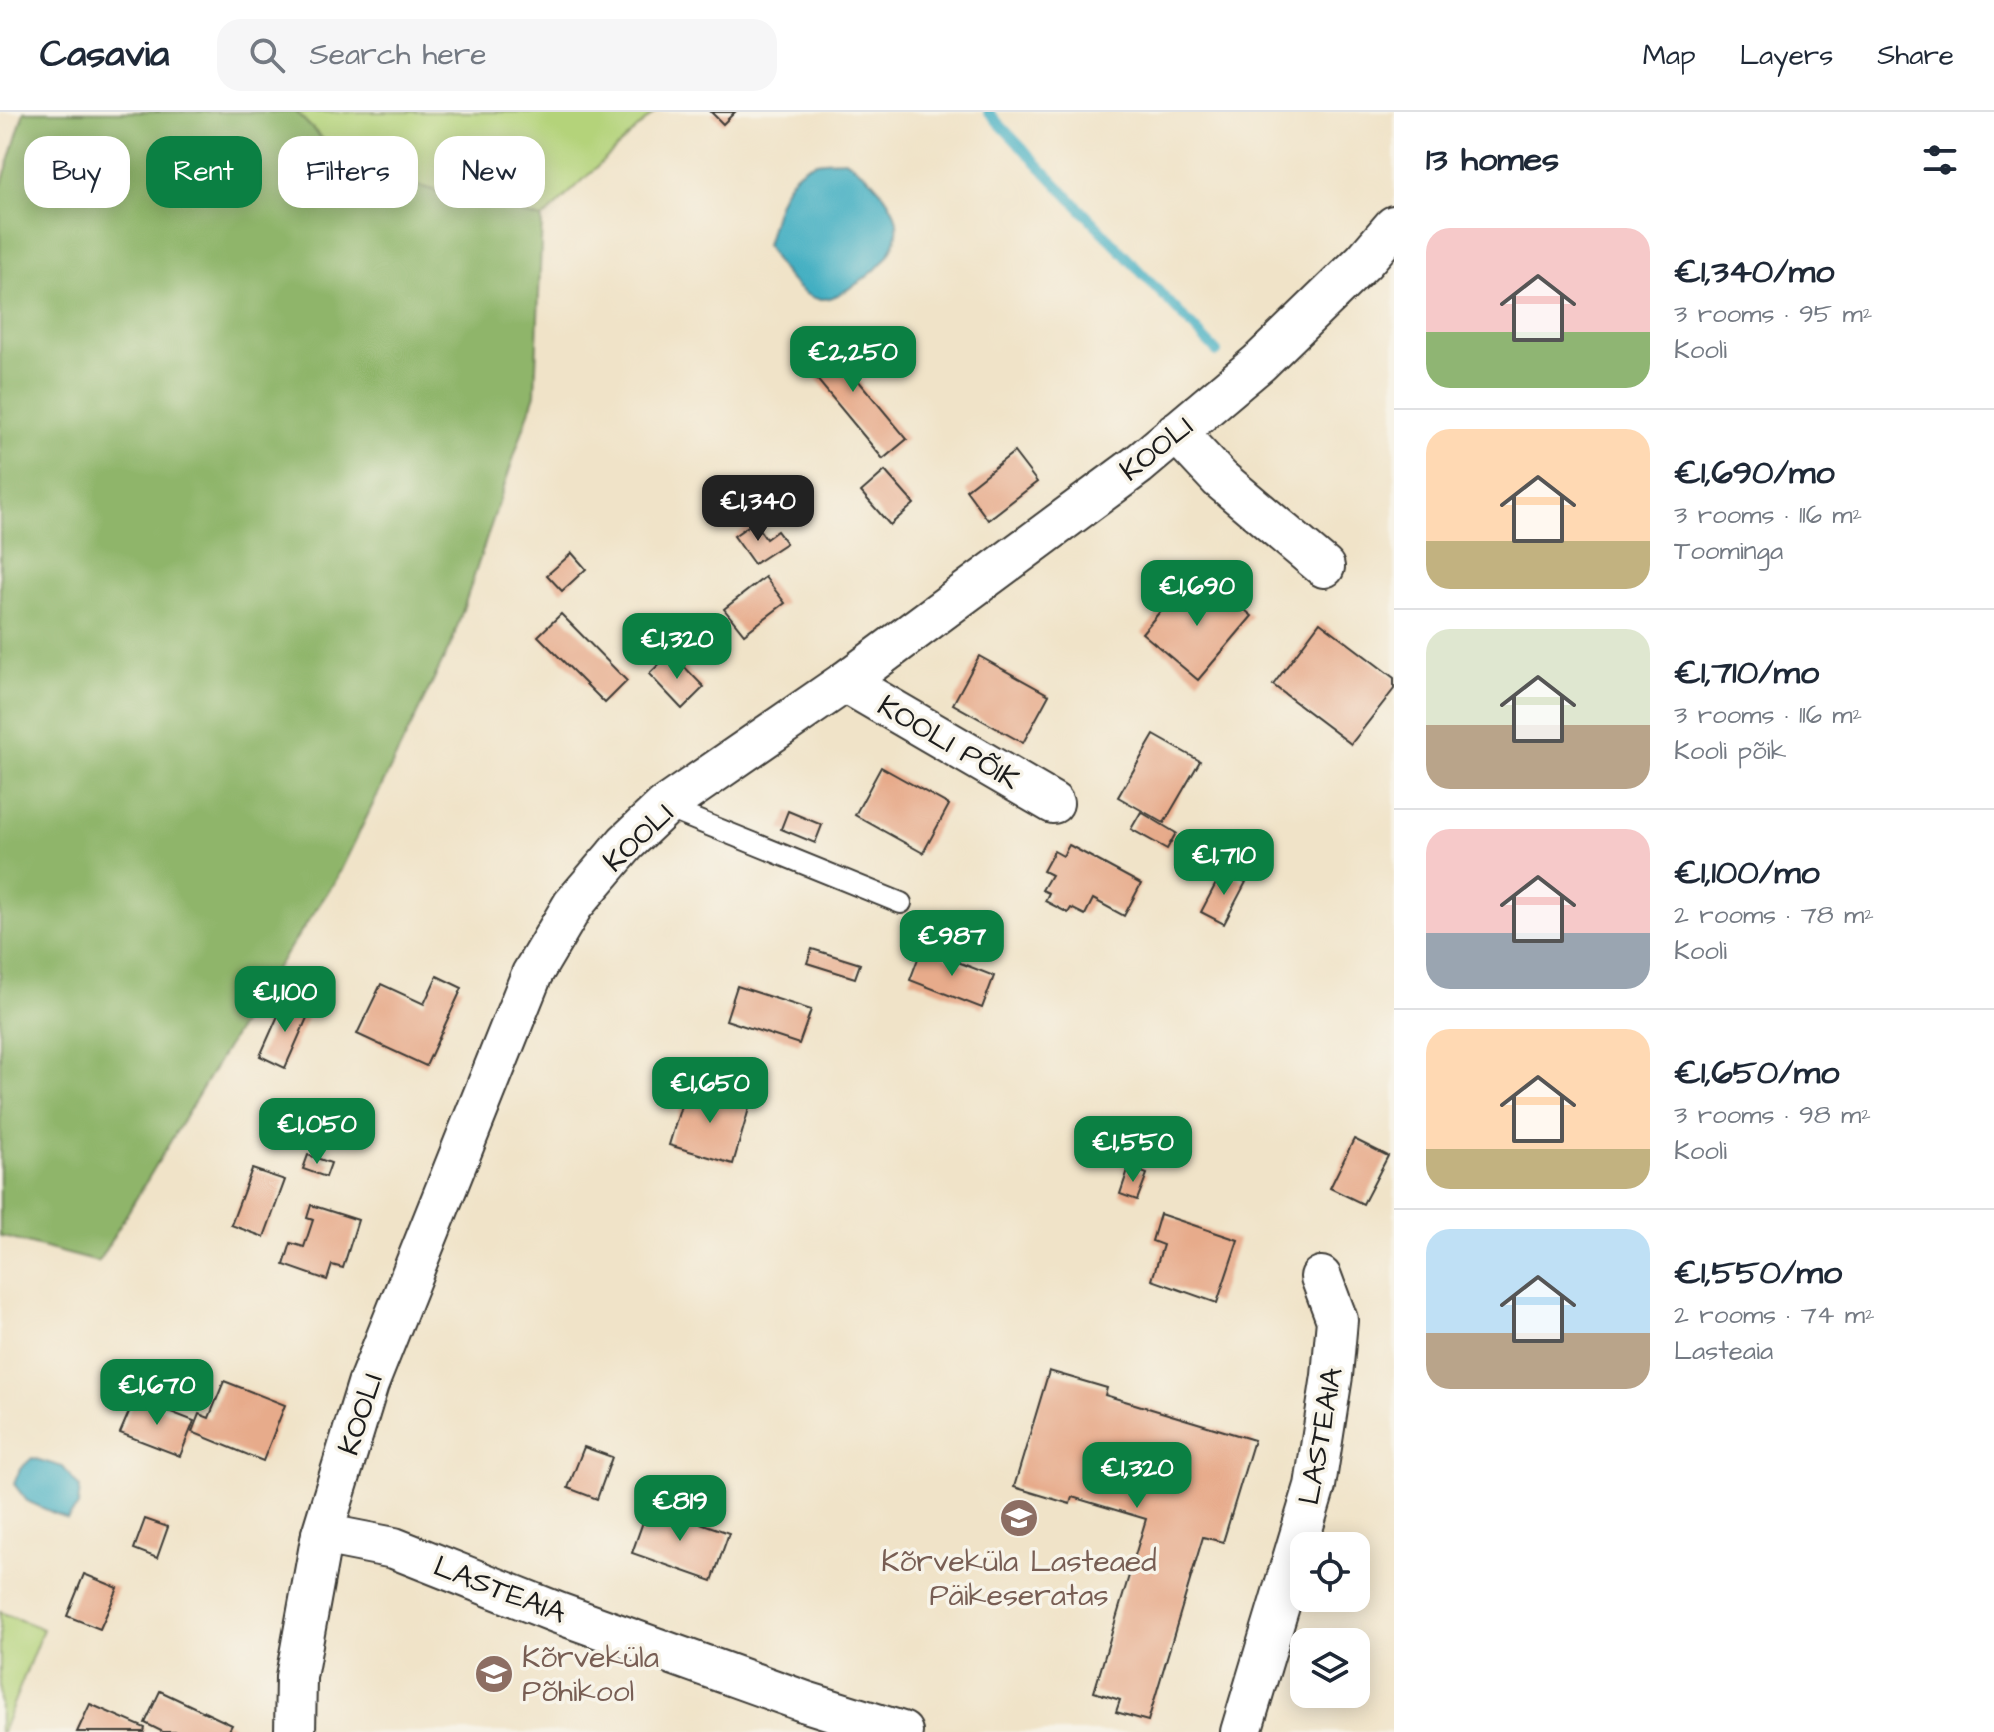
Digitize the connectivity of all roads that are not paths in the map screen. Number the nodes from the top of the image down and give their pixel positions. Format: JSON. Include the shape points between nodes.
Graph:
{"nodes":[{"id":1,"x":1394,"y":226,"type":"edge"},
{"id":2,"x":1176,"y":432,"type":"junction"},
{"id":3,"x":1324,"y":567,"type":"dead end"},
{"id":4,"x":845,"y":682,"type":"junction"},
{"id":5,"x":1053,"y":803,"type":"dead end"},
{"id":6,"x":664,"y":807,"type":"junction"},
{"id":7,"x":901,"y":903,"type":"dead end"},
{"id":8,"x":1321,"y":1277,"type":"dead end"},
{"id":9,"x":322,"y":1534,"type":"junction"},
{"id":10,"x":295,"y":1732,"type":"edge"},
{"id":11,"x":902,"y":1732,"type":"edge"},
{"id":12,"x":1241,"y":1732,"type":"edge"}],
"edges":[{"from":1,"to":2,"type":"street","name":"KOOLI","via":[[1259,363]]},
{"from":2,"to":3,"type":"street","via":[[1220,479]]},
{"from":2,"to":4,"type":"street","name":"KOOLI"},
{"from":4,"to":5,"type":"street","name":"KOOLI PÕIK"},
{"from":4,"to":6,"type":"street","name":"KOOLI"},
{"from":6,"to":7,"type":"lane"},
{"from":6,"to":9,"type":"street","name":"KOOLI","via":[[573,905],[532,974],[368,1384]]},
{"from":8,"to":12,"type":"street","name":"LASTEAIA","via":[[1337,1320],[1315,1486]]},
{"from":9,"to":10,"type":"street","name":"KOOLI","via":[[296,1677]]},
{"from":9,"to":11,"type":"street","name":"LASTEAIA","via":[[394,1548],[587,1623]]}]}
